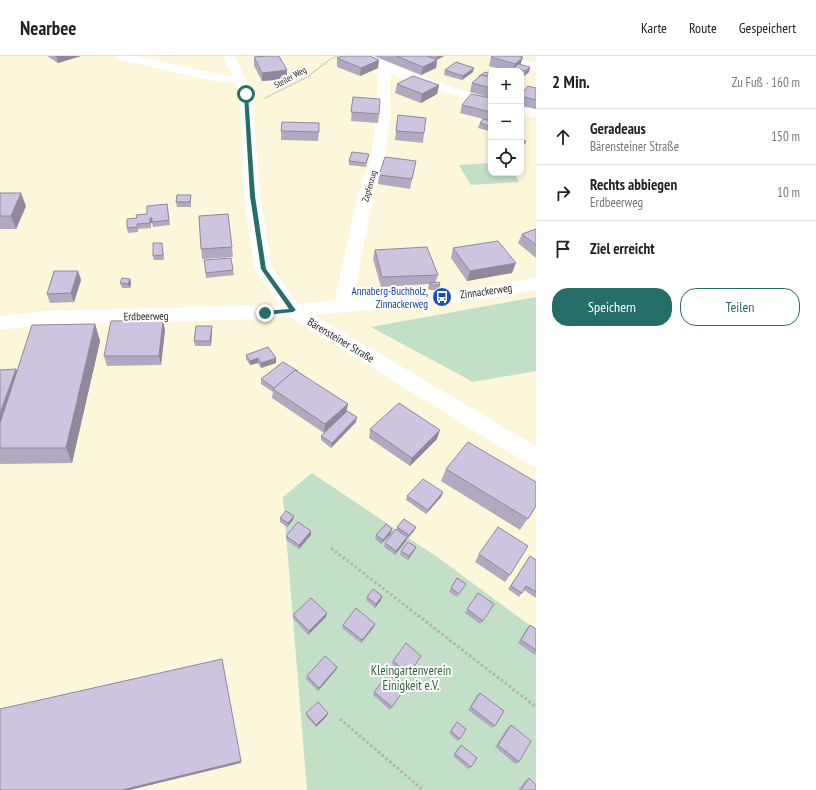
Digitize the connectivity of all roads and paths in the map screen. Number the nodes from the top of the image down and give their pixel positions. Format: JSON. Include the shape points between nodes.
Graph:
{"nodes":[{"id":1,"x":120,"y":56,"type":"edge"},
{"id":2,"x":228,"y":56,"type":"edge"},
{"id":3,"x":338,"y":56,"type":"edge"},
{"id":4,"x":367,"y":56,"type":"edge"},
{"id":5,"x":494,"y":56,"type":"edge"},
{"id":6,"x":536,"y":67,"type":"edge"},
{"id":7,"x":389,"y":68,"type":"junction"},
{"id":8,"x":240,"y":80,"type":"junction"},
{"id":9,"x":488,"y":101,"type":"edge"},
{"id":10,"x":247,"y":107,"type":"junction"},
{"id":11,"x":524,"y":111,"type":"edge"},
{"id":12,"x":536,"y":114,"type":"edge"},
{"id":13,"x":536,"y":283,"type":"edge"},
{"id":14,"x":347,"y":304,"type":"junction"},
{"id":15,"x":293,"y":310,"type":"junction"},
{"id":16,"x":0,"y":323,"type":"edge"},
{"id":17,"x":536,"y":457,"type":"edge"},
{"id":18,"x":331,"y":548,"type":"dead end"},
{"id":19,"x":536,"y":707,"type":"edge"},
{"id":20,"x":340,"y":719,"type":"dead end"},
{"id":21,"x":423,"y":790,"type":"edge"}],
"edges":[{"from":1,"to":8,"type":"street","via":[[218,78]]},
{"from":2,"to":8,"type":"street","name":"Bärensteiner Straße"},
{"from":3,"to":10,"type":"path","name":"Steiler Weg","via":[[307,77]]},
{"from":4,"to":7,"type":"street"},
{"from":5,"to":6,"type":"street"},
{"from":7,"to":9,"type":"street","via":[[442,88]]},
{"from":7,"to":14,"type":"street","name":"Zapfenzug","via":[[384,72],[383,119],[378,157],[366,194],[345,294]]},
{"from":8,"to":10,"type":"street","name":"Bärensteiner Straße","via":[[246,94]]},
{"from":10,"to":15,"type":"street","name":"Bärensteiner Straße","via":[[252,196],[263,269]]},
{"from":11,"to":12,"type":"street"},
{"from":13,"to":14,"type":"street","name":"Zinnackerweg","via":[[494,292]]},
{"from":14,"to":15,"type":"street","name":"Zinnackerweg"},
{"from":15,"to":16,"type":"street","name":"Erdbeerweg","via":[[265,313],[45,318]]},
{"from":15,"to":17,"type":"street","name":"Bärensteiner Straße"},
{"from":18,"to":19,"type":"path"},
{"from":20,"to":21,"type":"path"}]}
